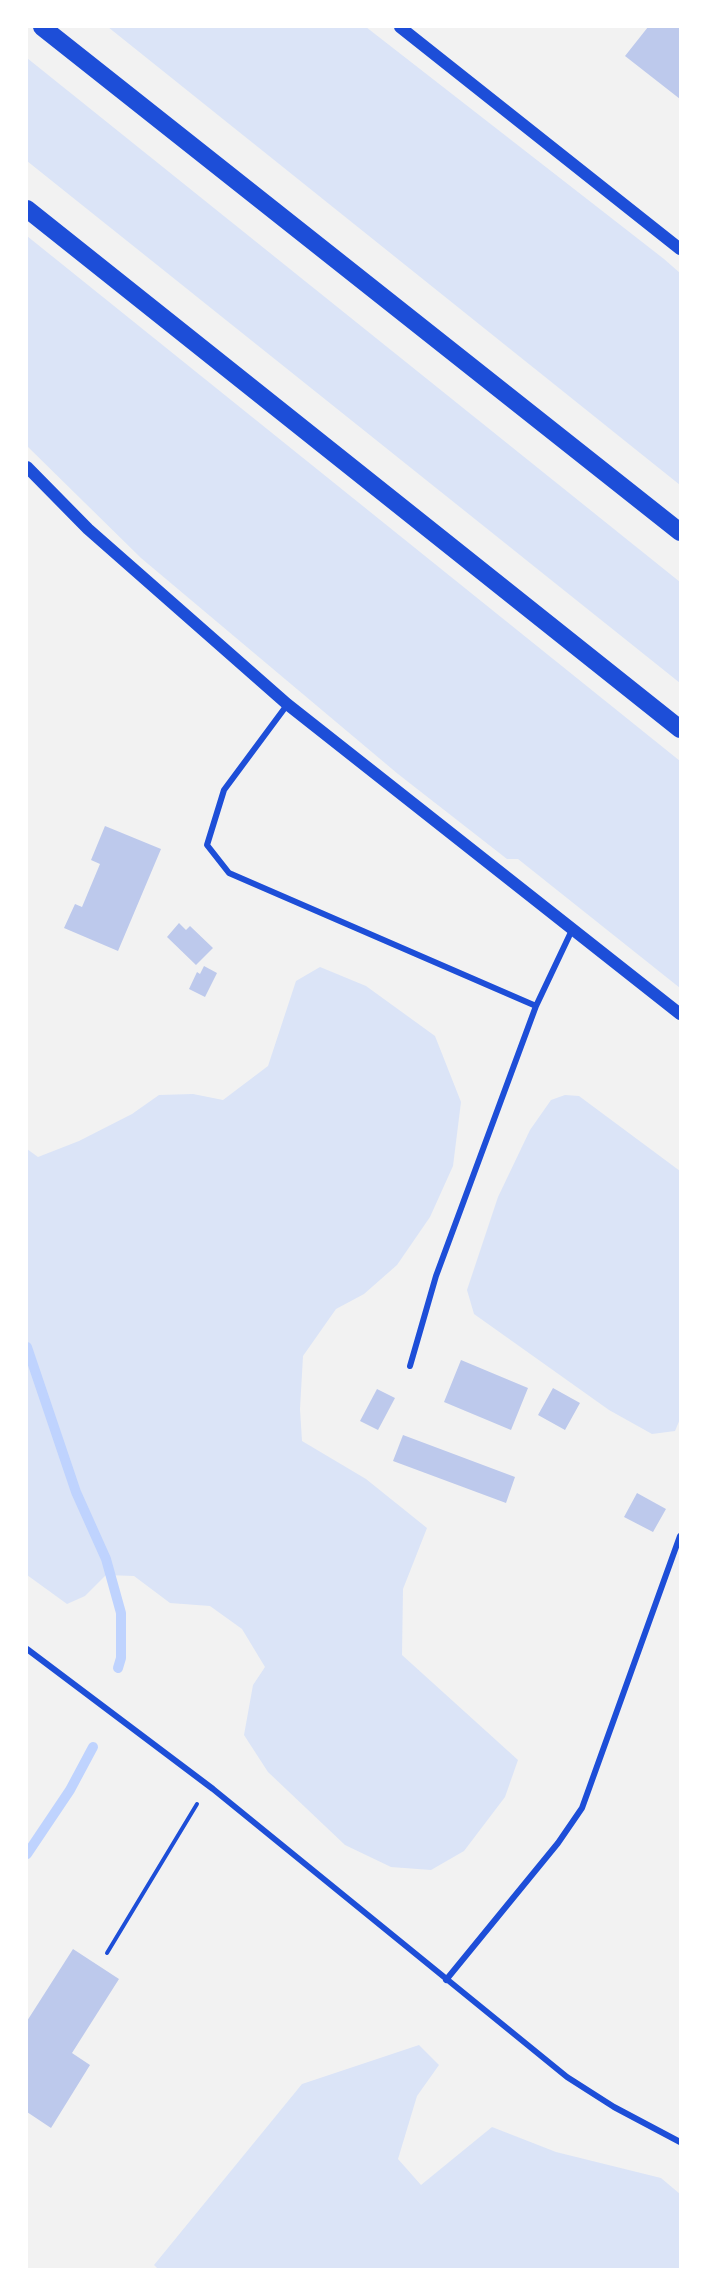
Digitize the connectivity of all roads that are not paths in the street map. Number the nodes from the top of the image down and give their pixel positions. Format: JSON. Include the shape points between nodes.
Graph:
{"nodes":[{"id":1,"x":42,"y":27,"type":"edge"},
{"id":2,"x":400,"y":27,"type":"edge"},
{"id":3,"x":27,"y":208,"type":"edge"},
{"id":4,"x":680,"y":249,"type":"edge"},
{"id":5,"x":27,"y":467,"type":"edge"},
{"id":6,"x":680,"y":532,"type":"edge"},
{"id":7,"x":287,"y":705,"type":"junction"},
{"id":8,"x":680,"y":729,"type":"edge"},
{"id":9,"x":572,"y":930,"type":"junction"},
{"id":10,"x":536,"y":1006,"type":"junction"},
{"id":11,"x":680,"y":1014,"type":"edge"},
{"id":12,"x":410,"y":1366,"type":"dead end"},
{"id":13,"x":680,"y":1536,"type":"edge"},
{"id":14,"x":27,"y":1649,"type":"edge"},
{"id":15,"x":446,"y":1980,"type":"junction"},
{"id":16,"x":680,"y":2142,"type":"edge"}],
"edges":[{"from":1,"to":6,"type":"highway"},
{"from":2,"to":4,"type":"main road"},
{"from":3,"to":8,"type":"highway"},
{"from":5,"to":7,"type":"main road","via":[[88,529]]},
{"from":7,"to":9,"type":"main road"},
{"from":7,"to":10,"type":"street","via":[[224,790],[207,845],[229,873]]},
{"from":9,"to":10,"type":"street"},
{"from":9,"to":11,"type":"main road"},
{"from":10,"to":12,"type":"street","via":[[436,1276]]},
{"from":13,"to":15,"type":"street","via":[[582,1808]]},
{"from":14,"to":15,"type":"street","via":[[213,1789]]},
{"from":15,"to":16,"type":"street","via":[[567,2077]]}]}
